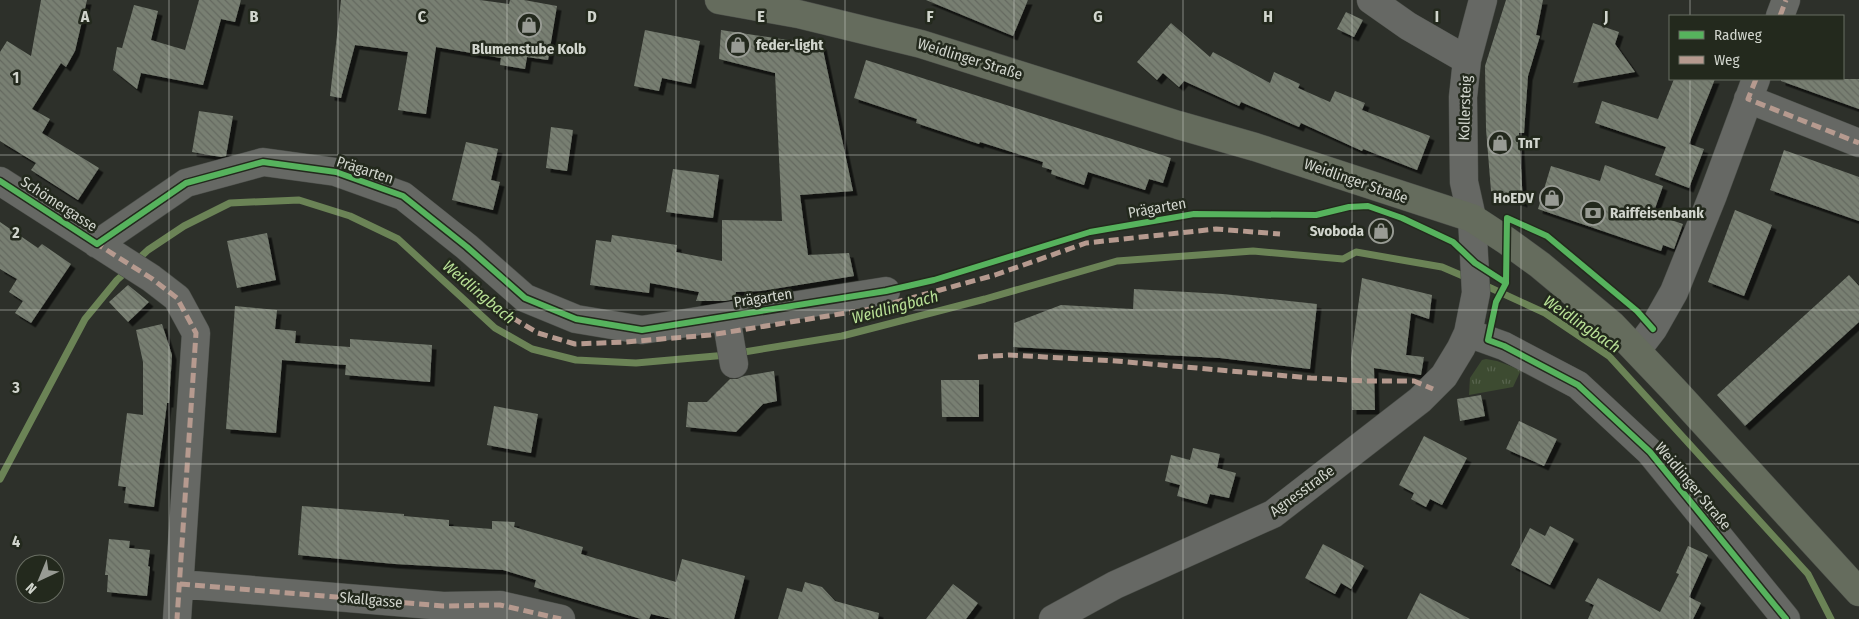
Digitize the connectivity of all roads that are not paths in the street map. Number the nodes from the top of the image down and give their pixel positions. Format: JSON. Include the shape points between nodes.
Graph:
{"nodes":[{"id":1,"x":720,"y":0,"type":"edge"},
{"id":2,"x":1371,"y":0,"type":"edge"},
{"id":3,"x":1483,"y":0,"type":"edge"},
{"id":4,"x":1786,"y":0,"type":"edge"},
{"id":5,"x":1780,"y":15,"type":"edge"},
{"id":6,"x":1467,"y":60,"type":"junction"},
{"id":7,"x":1752,"y":89,"type":"edge"},
{"id":8,"x":1859,"y":143,"type":"edge"},
{"id":9,"x":0,"y":181,"type":"edge"},
{"id":10,"x":1472,"y":218,"type":"junction"},
{"id":11,"x":101,"y":246,"type":"junction"},
{"id":12,"x":886,"y":291,"type":"dead end"},
{"id":13,"x":726,"y":321,"type":"junction"},
{"id":14,"x":1476,"y":329,"type":"junction"},
{"id":15,"x":1637,"y":350,"type":"junction"},
{"id":16,"x":734,"y":364,"type":"dead end"},
{"id":17,"x":180,"y":584,"type":"junction"},
{"id":18,"x":1859,"y":592,"type":"edge"},
{"id":19,"x":177,"y":619,"type":"edge"},
{"id":20,"x":561,"y":619,"type":"edge"},
{"id":21,"x":1053,"y":619,"type":"edge"},
{"id":22,"x":1786,"y":619,"type":"edge"}],
"edges":[{"from":1,"to":10,"type":"main road","name":"Weidlinger Straße","via":[[798,14],[922,44]]},
{"from":2,"to":6,"type":"street"},
{"from":3,"to":6,"type":"street","name":"Kollersteig"},
{"from":4,"to":5,"type":"street"},
{"from":6,"to":10,"type":"street","name":"Kollersteig","via":[[1463,97],[1464,182]]},
{"from":7,"to":8,"type":"street"},
{"from":7,"to":15,"type":"street","via":[[1674,292]]},
{"from":9,"to":11,"type":"street","name":"Schömergasse"},
{"from":10,"to":14,"type":"street","name":"Agnesstraße"},
{"from":10,"to":15,"type":"main road","name":"Weidlinger Straße","via":[[1567,287]]},
{"from":11,"to":13,"type":"street","name":"Prägarten","via":[[186,183],[263,162],[336,172],[403,196],[525,298],[576,319],[642,330]]},
{"from":11,"to":17,"type":"street","name":"Schömergasse","via":[[177,298],[196,333]]},
{"from":12,"to":13,"type":"street","name":"Prägarten"},
{"from":13,"to":16,"type":"street"},
{"from":14,"to":21,"type":"street","name":"Agnesstraße","via":[[1433,389],[1282,508],[1115,585]]},
{"from":14,"to":22,"type":"street","name":"Weidlinger Straße","via":[[1578,386],[1650,452]]},
{"from":15,"to":18,"type":"main road","name":"Weidlinger Straße"},
{"from":17,"to":19,"type":"street","name":"Schömergasse"},
{"from":17,"to":20,"type":"street","name":"Skallgasse","via":[[443,606],[500,605]]}]}
